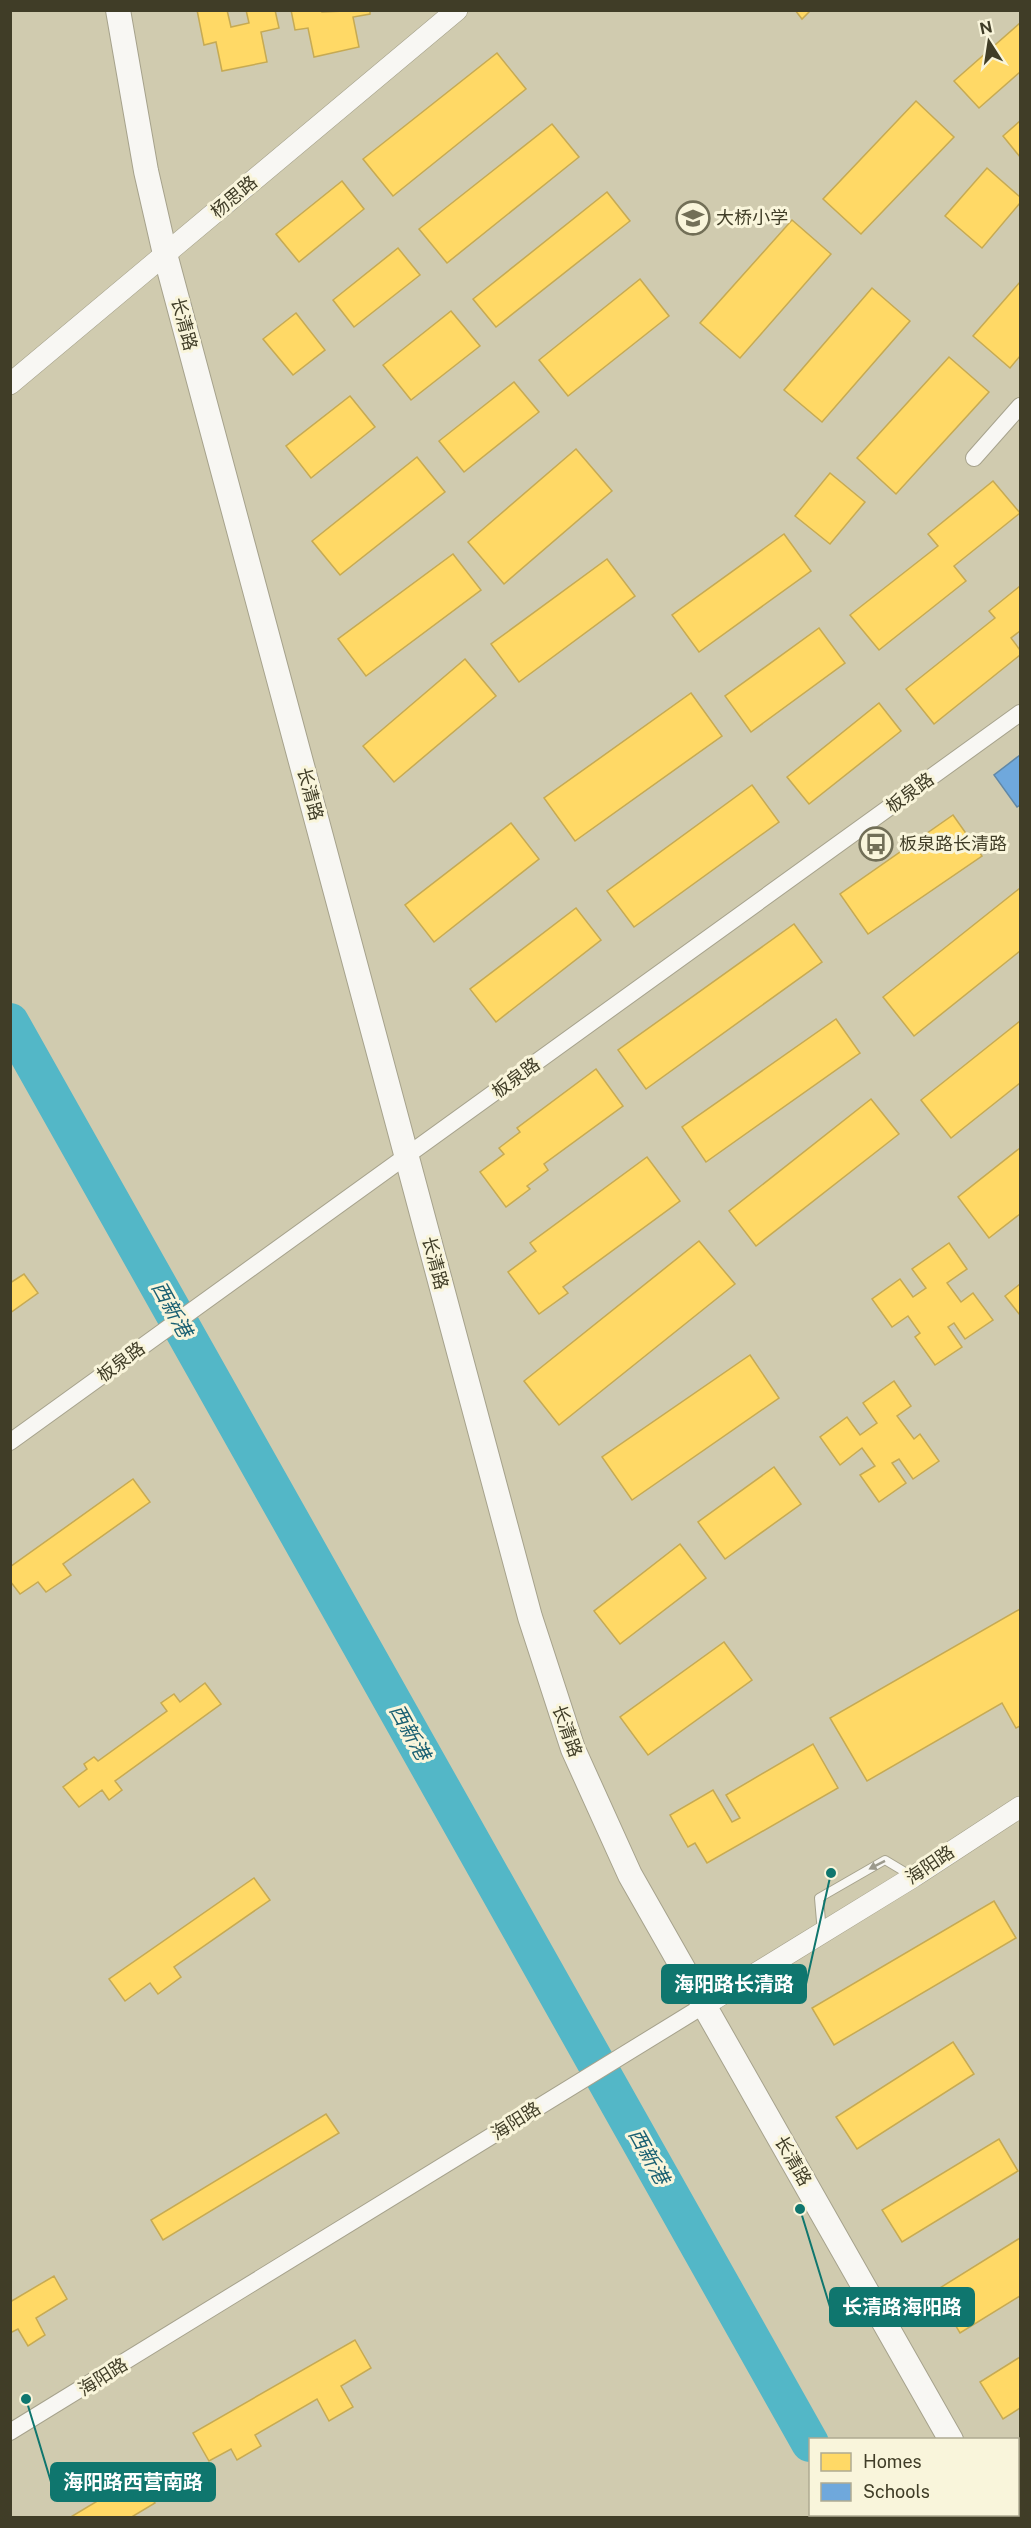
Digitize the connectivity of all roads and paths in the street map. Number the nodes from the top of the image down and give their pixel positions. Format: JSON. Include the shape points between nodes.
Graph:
{"nodes":[{"id":1,"x":118,"y":10,"type":"edge"},
{"id":2,"x":457,"y":10,"type":"edge"},
{"id":3,"x":165,"y":254,"type":"junction"},
{"id":4,"x":10,"y":384,"type":"edge"},
{"id":5,"x":1020,"y":406,"type":"edge"},
{"id":6,"x":974,"y":458,"type":"dead end"},
{"id":7,"x":1020,"y":714,"type":"edge"},
{"id":8,"x":407,"y":1156,"type":"junction"},
{"id":9,"x":10,"y":1442,"type":"edge"},
{"id":10,"x":1020,"y":1807,"type":"edge"},
{"id":11,"x":913,"y":1877,"type":"junction"},
{"id":12,"x":822,"y":1934,"type":"junction"},
{"id":13,"x":703,"y":2006,"type":"junction"},
{"id":14,"x":10,"y":2432,"type":"edge"},
{"id":15,"x":950,"y":2438,"type":"edge"}],
"edges":[{"from":1,"to":3,"type":"main road","name":"长清路"},
{"from":2,"to":3,"type":"street","name":"杨思路"},
{"from":3,"to":4,"type":"street","name":"杨思路"},
{"from":3,"to":8,"type":"main road","name":"长清路"},
{"from":5,"to":6,"type":"street"},
{"from":7,"to":8,"type":"street","name":"板泉路"},
{"from":8,"to":9,"type":"street","name":"板泉路"},
{"from":8,"to":13,"type":"main road","name":"长清路","via":[[530,1617],[573,1749],[630,1875]]},
{"from":10,"to":11,"type":"street","name":"海阳路"},
{"from":11,"to":12,"type":"street","name":"海阳路"},
{"from":11,"to":12,"type":"lane","one_way":true,"via":[[885,1860],[819,1898]]},
{"from":12,"to":13,"type":"street","name":"海阳路"},
{"from":13,"to":14,"type":"street","name":"海阳路"},
{"from":13,"to":15,"type":"main road","name":"长清路"}]}
